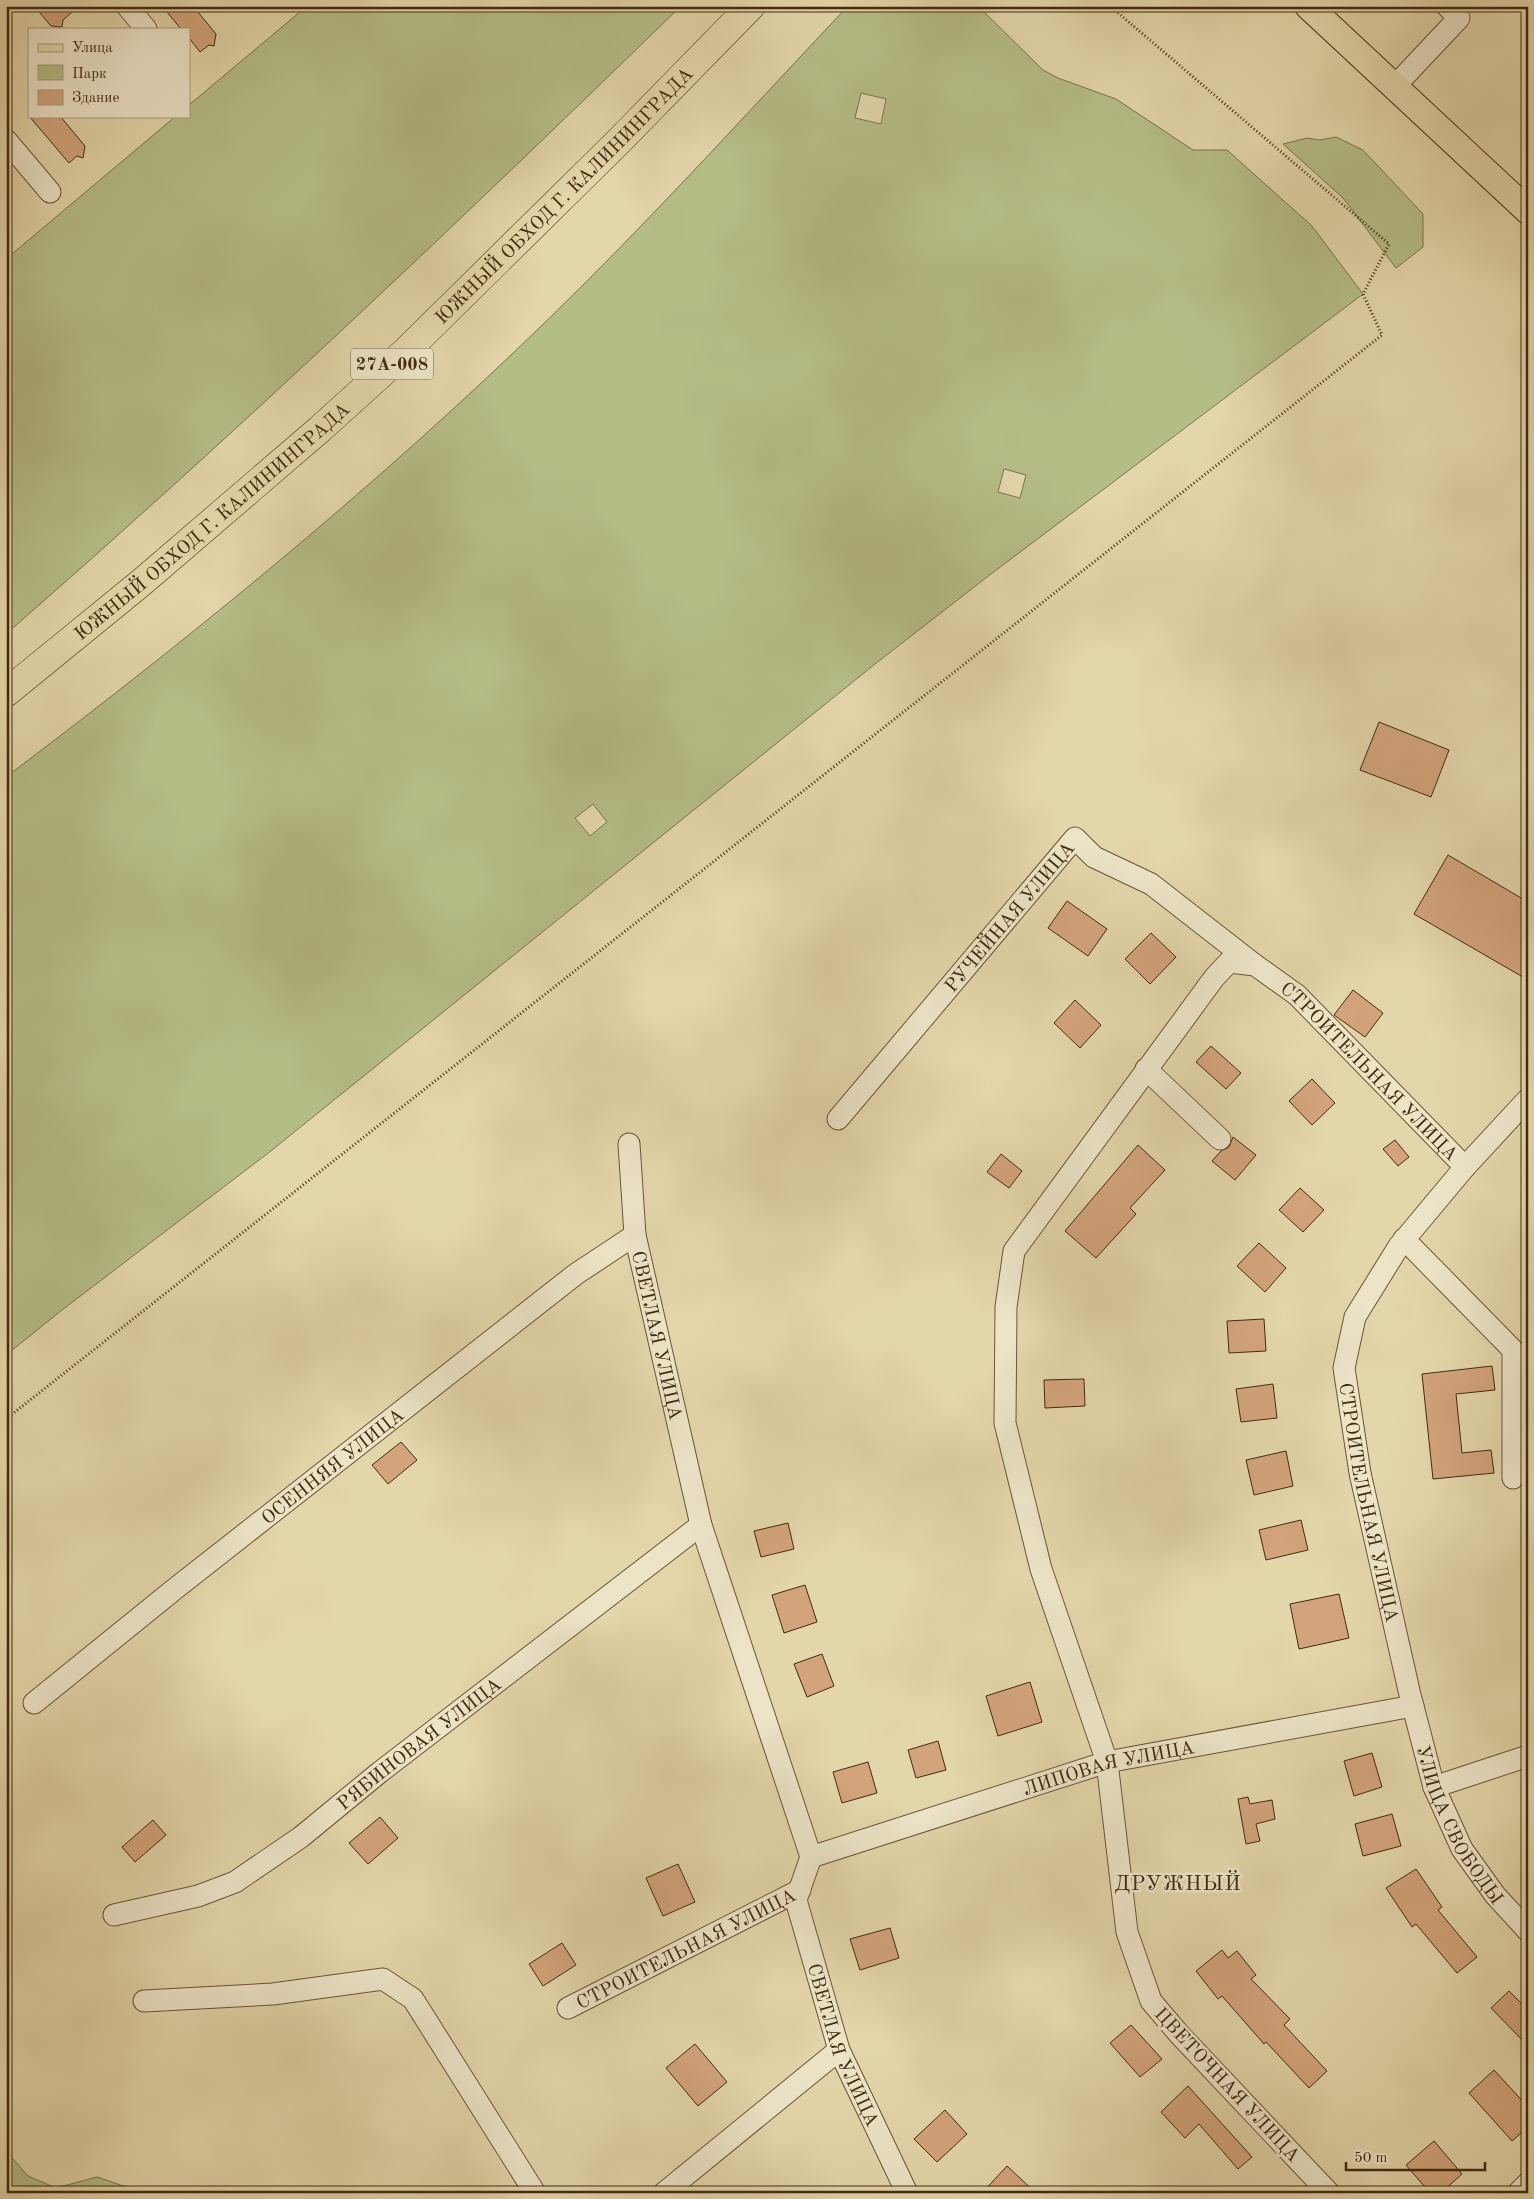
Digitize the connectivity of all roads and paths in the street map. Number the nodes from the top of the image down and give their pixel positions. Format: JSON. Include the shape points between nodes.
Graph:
{"nodes":[{"id":1,"x":127,"y":6,"type":"edge"},
{"id":2,"x":751,"y":6,"type":"edge"},
{"id":3,"x":1110,"y":6,"type":"edge"},
{"id":4,"x":1308,"y":6,"type":"edge"},
{"id":5,"x":1458,"y":10,"type":"edge"},
{"id":6,"x":145,"y":28,"type":"edge"},
{"id":7,"x":1394,"y":87,"type":"junction"},
{"id":8,"x":6,"y":140,"type":"edge"},
{"id":9,"x":50,"y":192,"type":"dead end"},
{"id":10,"x":1528,"y":211,"type":"edge"},
{"id":11,"x":6,"y":693,"type":"edge"},
{"id":12,"x":1255,"y":965,"type":"junction"},
{"id":13,"x":1146,"y":1069,"type":"junction"},
{"id":14,"x":1528,"y":1099,"type":"edge"},
{"id":15,"x":838,"y":1119,"type":"dead end"},
{"id":16,"x":1220,"y":1139,"type":"dead end"},
{"id":17,"x":629,"y":1144,"type":"dead end"},
{"id":18,"x":1087,"y":1150,"type":"joint"},
{"id":19,"x":1466,"y":1168,"type":"junction"},
{"id":20,"x":635,"y":1235,"type":"junction"},
{"id":21,"x":1404,"y":1239,"type":"junction"},
{"id":22,"x":6,"y":1419,"type":"edge"},
{"id":23,"x":1513,"y":1478,"type":"dead end"},
{"id":24,"x":701,"y":1524,"type":"junction"},
{"id":25,"x":34,"y":1703,"type":"dead end"},
{"id":26,"x":1413,"y":1706,"type":"junction"},
{"id":27,"x":1528,"y":1756,"type":"edge"},
{"id":28,"x":1107,"y":1762,"type":"junction"},
{"id":29,"x":1434,"y":1787,"type":"junction"},
{"id":30,"x":811,"y":1857,"type":"junction"},
{"id":31,"x":800,"y":1890,"type":"junction"},
{"id":32,"x":114,"y":1915,"type":"dead end"},
{"id":33,"x":1528,"y":1931,"type":"edge"},
{"id":34,"x":144,"y":2001,"type":"dead end"},
{"id":35,"x":568,"y":2008,"type":"dead end"},
{"id":36,"x":839,"y":2050,"type":"junction"},
{"id":37,"x":1528,"y":2183,"type":"edge"},
{"id":38,"x":534,"y":2193,"type":"edge"},
{"id":39,"x":664,"y":2193,"type":"edge"},
{"id":40,"x":907,"y":2193,"type":"edge"},
{"id":41,"x":1329,"y":2193,"type":"edge"},
{"id":42,"x":1518,"y":2193,"type":"edge"}],
"edges":[{"from":1,"to":6,"type":"street"},
{"from":2,"to":11,"type":"highway","name":"ЮЖНЫЙ ОБХОД Г. КАЛИНИНГРАДА","number":"27А-008","via":[[404,353],[142,582]]},
{"from":3,"to":22,"type":"path","via":[[1389,244],[1363,294],[1382,335]]},
{"from":4,"to":7,"type":"main road"},
{"from":5,"to":7,"type":"street"},
{"from":7,"to":10,"type":"main road"},
{"from":8,"to":9,"type":"street"},
{"from":12,"to":13,"type":"street","name":"СТРОИТЕЛЬНАЯ УЛИЦА","via":[[1229,962]]},
{"from":12,"to":15,"type":"street","name":"РУЧЕЙНАЯ УЛИЦА","via":[[1152,884],[1094,857],[1075,838]]},
{"from":12,"to":19,"type":"street","name":"СТРОИТЕЛЬНАЯ УЛИЦА","via":[[1297,995]]},
{"from":13,"to":16,"type":"street"},
{"from":13,"to":18,"type":"street","name":"СТРОИТЕЛЬНАЯ УЛИЦА"},
{"from":14,"to":19,"type":"street"},
{"from":17,"to":20,"type":"street","name":"СВЕТЛАЯ УЛИЦА"},
{"from":18,"to":28,"type":"street","name":"ЦВЕТОЧНАЯ УЛИЦА","via":[[1014,1252],[1006,1307],[1005,1423],[1040,1570]]},
{"from":19,"to":21,"type":"street","name":"СТРОИТЕЛЬНАЯ УЛИЦА"},
{"from":20,"to":24,"type":"street","name":"СВЕТЛАЯ УЛИЦА"},
{"from":20,"to":25,"type":"street","name":"ОСЕННЯЯ УЛИЦА","via":[[560,1286]]},
{"from":21,"to":23,"type":"street","via":[[1513,1350]]},
{"from":21,"to":26,"type":"street","name":"СТРОИТЕЛЬНАЯ УЛИЦА","via":[[1355,1317],[1344,1368],[1360,1472]]},
{"from":24,"to":30,"type":"street","name":"СВЕТЛАЯ УЛИЦА"},
{"from":24,"to":32,"type":"street","name":"РЯБИНОВАЯ УЛИЦА","via":[[380,1772],[301,1837],[234,1882],[198,1896]]},
{"from":26,"to":28,"type":"street","name":"ЛИПОВАЯ УЛИЦА"},
{"from":26,"to":29,"type":"street","name":"УЛИЦА СВОБОДЫ"},
{"from":27,"to":29,"type":"street"},
{"from":28,"to":30,"type":"street","name":"ЛИПОВАЯ УЛИЦА"},
{"from":28,"to":41,"type":"street","name":"ЦВЕТОЧНАЯ УЛИЦА","via":[[1126,1932],[1150,2001]]},
{"from":29,"to":33,"type":"street","name":"УЛИЦА СВОБОДЫ","via":[[1462,1849]]},
{"from":30,"to":31,"type":"street","name":"СТРОИТЕЛЬНАЯ УЛИЦА"},
{"from":31,"to":35,"type":"street","name":"СТРОИТЕЛЬНАЯ УЛИЦА"},
{"from":31,"to":36,"type":"street","name":"СВЕТЛАЯ УЛИЦА","via":[[796,1900]]},
{"from":34,"to":38,"type":"street","via":[[273,1994],[383,1980],[414,1999]]},
{"from":36,"to":39,"type":"street"},
{"from":36,"to":40,"type":"street","name":"СВЕТЛАЯ УЛИЦА"},
{"from":37,"to":42,"type":"street"}]}
